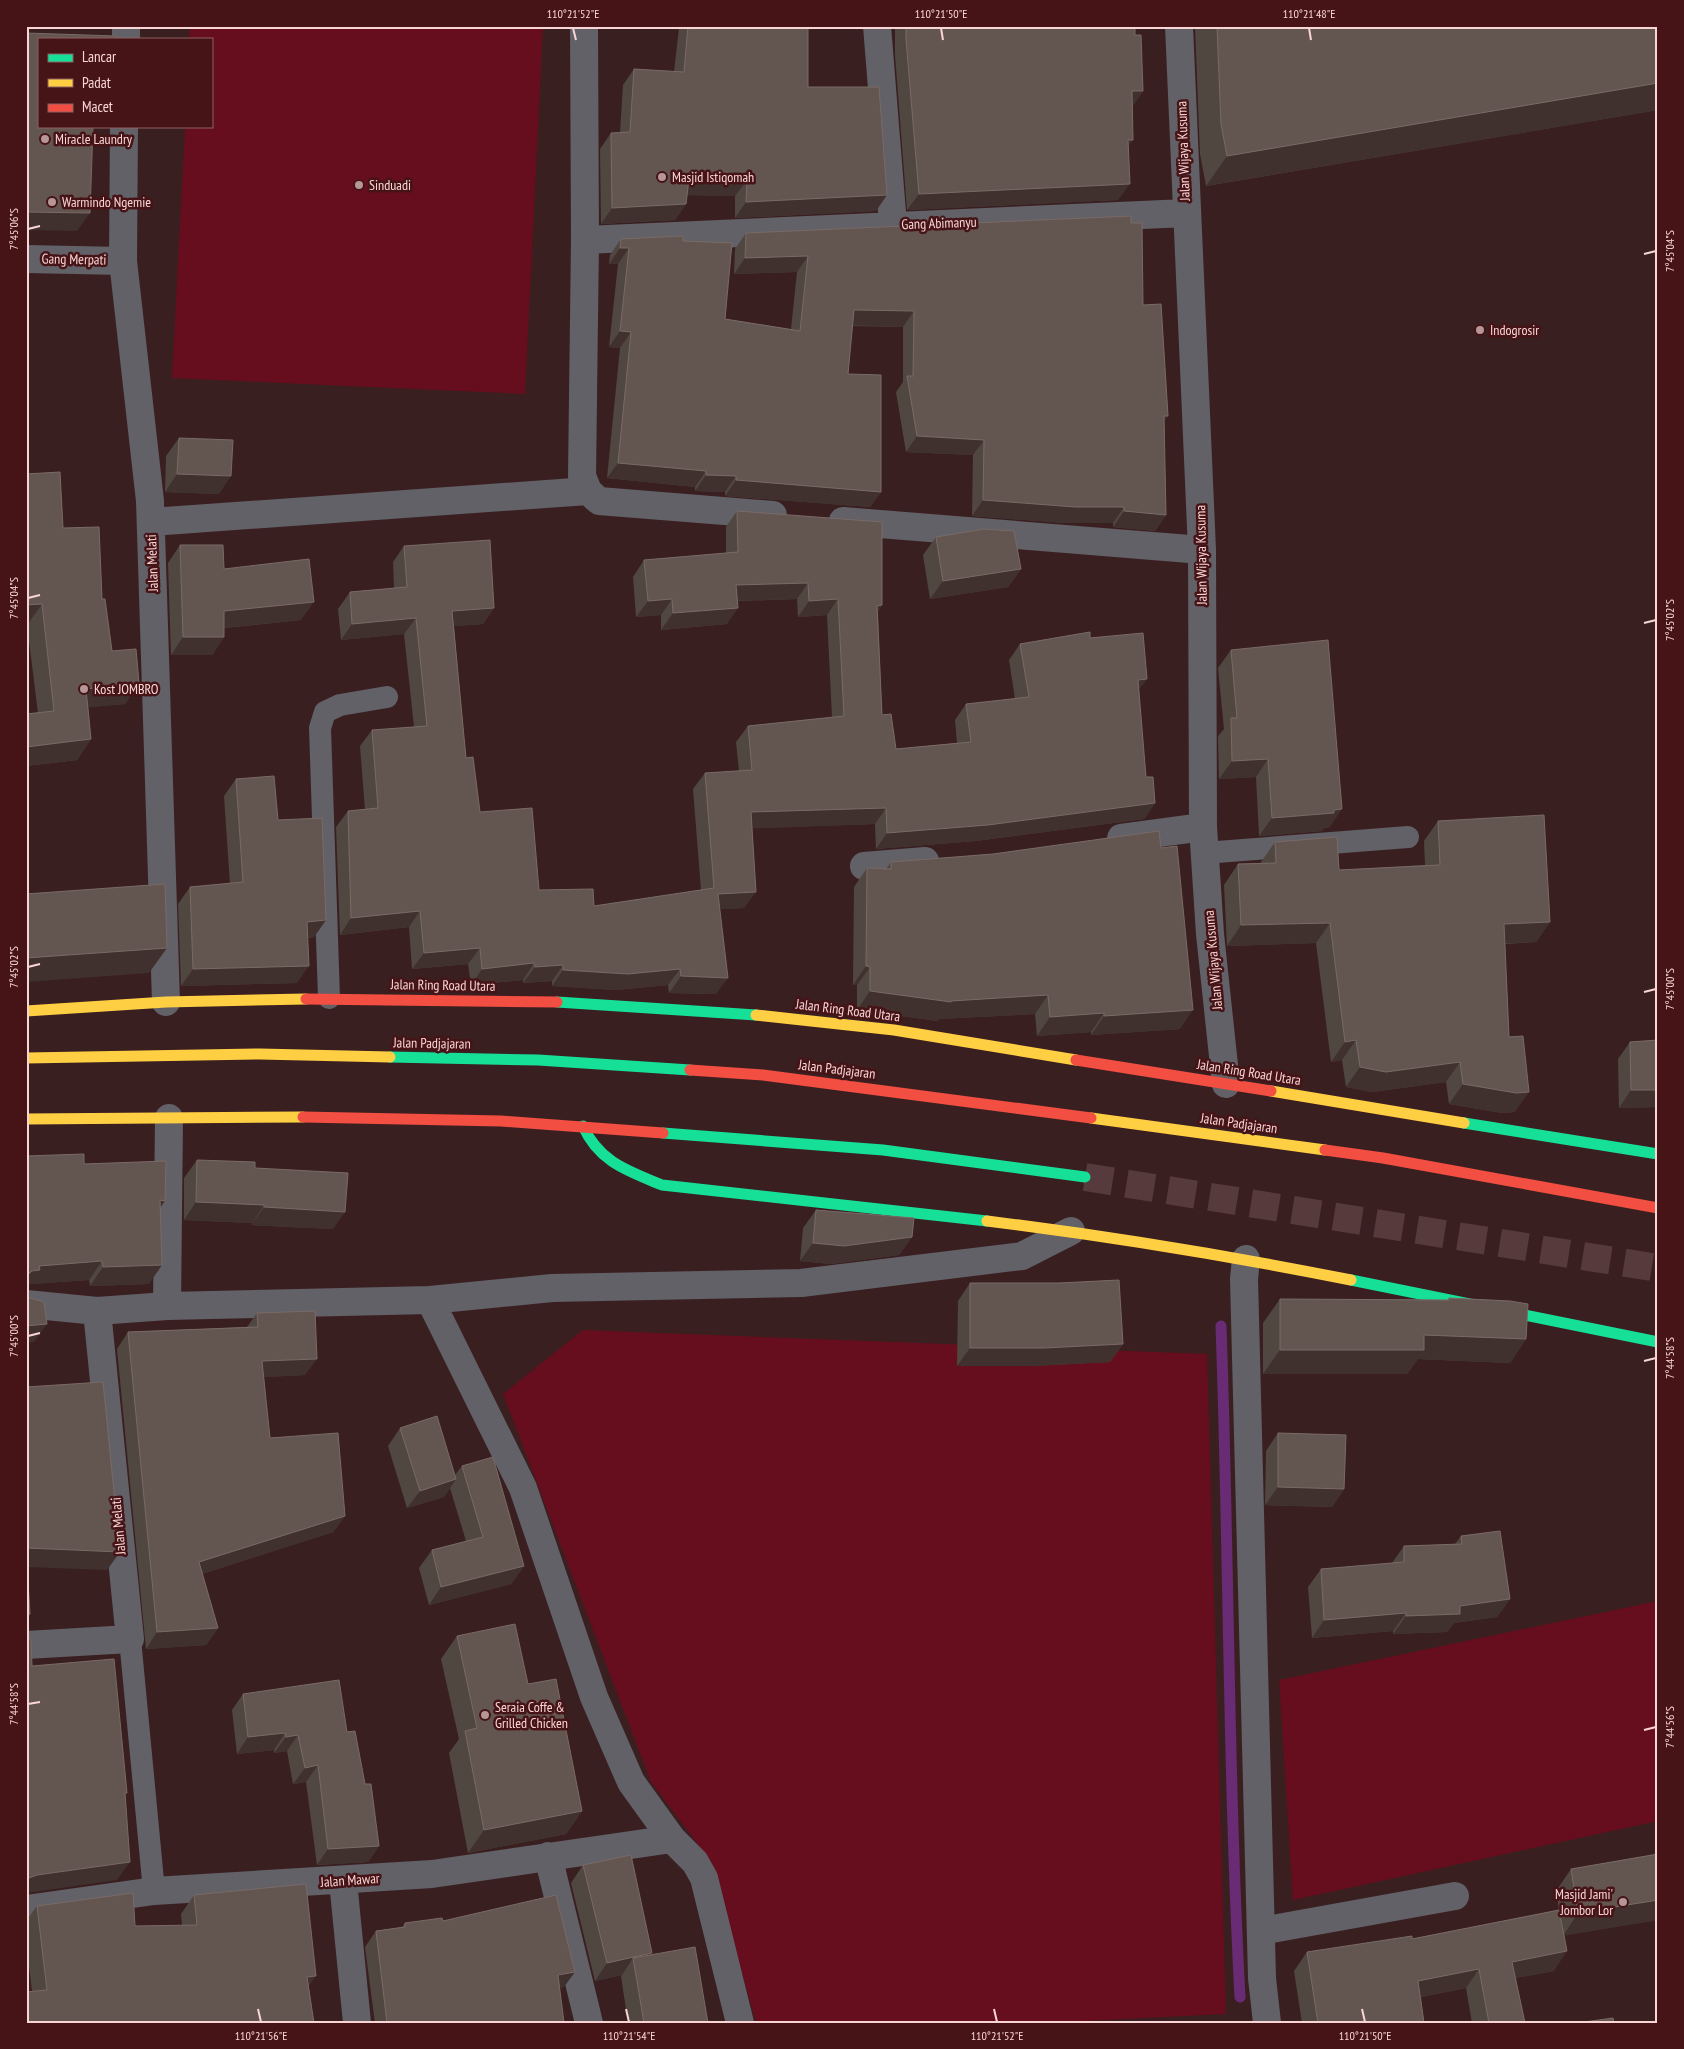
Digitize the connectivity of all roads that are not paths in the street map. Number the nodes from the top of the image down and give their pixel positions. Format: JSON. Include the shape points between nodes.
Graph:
{"nodes":[{"id":1,"x":584,"y":26,"type":"edge"},
{"id":2,"x":877,"y":26,"type":"edge"},
{"id":3,"x":1179,"y":26,"type":"edge"},
{"id":4,"x":124,"y":128,"type":"edge"},
{"id":5,"x":1186,"y":213,"type":"junction"},
{"id":6,"x":893,"y":225,"type":"junction"},
{"id":7,"x":585,"y":240,"type":"junction"},
{"id":8,"x":26,"y":259,"type":"edge"},
{"id":9,"x":123,"y":261,"type":"junction"},
{"id":10,"x":588,"y":491,"type":"junction"},
{"id":11,"x":151,"y":522,"type":"junction"},
{"id":12,"x":1202,"y":550,"type":"junction"},
{"id":13,"x":387,"y":697,"type":"dead end"},
{"id":14,"x":1408,"y":837,"type":"dead end"},
{"id":15,"x":1204,"y":840,"type":"junction"},
{"id":16,"x":1095,"y":841,"type":"edge"},
{"id":17,"x":950,"y":859,"type":"edge"},
{"id":18,"x":864,"y":866,"type":"dead end"},
{"id":19,"x":329,"y":998,"type":"junction"},
{"id":20,"x":166,"y":1002,"type":"junction"},
{"id":21,"x":26,"y":1011,"type":"edge"},
{"id":22,"x":26,"y":1058,"type":"edge"},
{"id":23,"x":1226,"y":1084,"type":"junction"},
{"id":24,"x":169,"y":1118,"type":"junction"},
{"id":25,"x":26,"y":1119,"type":"edge"},
{"id":26,"x":583,"y":1126,"type":"junction"},
{"id":27,"x":1658,"y":1154,"type":"edge"},
{"id":28,"x":1084,"y":1177,"type":"tunnel mouth"},
{"id":29,"x":1636,"y":1205,"type":"junction"},
{"id":30,"x":1658,"y":1208,"type":"edge"},
{"id":31,"x":1658,"y":1218,"type":"edge"},
{"id":32,"x":1072,"y":1231,"type":"junction"},
{"id":33,"x":1246,"y":1259,"type":"junction"},
{"id":34,"x":430,"y":1300,"type":"junction"},
{"id":35,"x":26,"y":1304,"type":"edge"},
{"id":36,"x":168,"y":1306,"type":"junction"},
{"id":37,"x":98,"y":1311,"type":"junction"},
{"id":38,"x":1658,"y":1342,"type":"edge"},
{"id":39,"x":130,"y":1639,"type":"junction"},
{"id":40,"x":26,"y":1645,"type":"edge"},
{"id":41,"x":672,"y":1839,"type":"junction"},
{"id":42,"x":548,"y":1856,"type":"junction"},
{"id":43,"x":342,"y":1881,"type":"junction"},
{"id":44,"x":154,"y":1891,"type":"junction"},
{"id":45,"x":1455,"y":1896,"type":"dead end"},
{"id":46,"x":26,"y":1909,"type":"edge"},
{"id":47,"x":1261,"y":1931,"type":"junction"},
{"id":48,"x":357,"y":2023,"type":"edge"},
{"id":49,"x":589,"y":2023,"type":"edge"},
{"id":50,"x":740,"y":2023,"type":"edge"},
{"id":51,"x":1267,"y":2023,"type":"edge"}],
"edges":[{"from":1,"to":7,"type":"street"},
{"from":2,"to":6,"type":"street","name":"Gang Abimanyu"},
{"from":3,"to":5,"type":"street","name":"Jalan Wijaya Kusuma"},
{"from":4,"to":9,"type":"street","name":"Jalan Melati"},
{"from":5,"to":6,"type":"street","name":"Gang Abimanyu"},
{"from":5,"to":12,"type":"street","name":"Jalan Wijaya Kusuma"},
{"from":6,"to":7,"type":"street"},
{"from":7,"to":10,"type":"street","via":[[582,476]]},
{"from":8,"to":9,"type":"street","name":"Gang Merpati"},
{"from":9,"to":11,"type":"street","name":"Jalan Melati"},
{"from":10,"to":11,"type":"street"},
{"from":10,"to":12,"type":"street","via":[[599,502]]},
{"from":11,"to":20,"type":"street","name":"Jalan Melati"},
{"from":12,"to":15,"type":"street","name":"Jalan Wijaya Kusuma"},
{"from":13,"to":19,"type":"lane","via":[[340,705],[325,712],[320,728]]},
{"from":14,"to":15,"type":"lane"},
{"from":15,"to":16,"type":"street"},
{"from":15,"to":23,"type":"street","name":"Jalan Wijaya Kusuma"},
{"from":17,"to":18,"type":"street"},
{"from":19,"to":20,"type":"main road","name":"Jalan Ring Road Utara"},
{"from":19,"to":23,"type":"main road","name":"Jalan Ring Road Utara","via":[[550,1002],[724,1011],[894,1030]]},
{"from":20,"to":21,"type":"main road","name":"Jalan Ring Road Utara"},
{"from":22,"to":29,"type":"main road","name":"Jalan Padjajaran","via":[[260,1054],[519,1060],[763,1075],[1382,1158]]},
{"from":23,"to":27,"type":"main road","name":"Jalan Ring Road Utara"},
{"from":24,"to":25,"type":"main road"},
{"from":24,"to":26,"type":"main road","via":[[367,1117]]},
{"from":24,"to":36,"type":"street"},
{"from":26,"to":28,"type":"main road","via":[[883,1150]]},
{"from":26,"to":32,"type":"main road","via":[[590,1142],[618,1167],[662,1185]]},
{"from":29,"to":30,"type":"main road","name":"Jalan Padjajaran"},
{"from":29,"to":31,"type":"main road"},
{"from":32,"to":33,"type":"main road"},
{"from":32,"to":34,"type":"street","via":[[1022,1256],[801,1283],[552,1288]]},
{"from":33,"to":38,"type":"main road"},
{"from":33,"to":47,"type":"street"},
{"from":34,"to":36,"type":"street"},
{"from":34,"to":41,"type":"street","via":[[523,1488],[594,1697],[631,1782]]},
{"from":35,"to":37,"type":"street"},
{"from":36,"to":37,"type":"street"},
{"from":37,"to":39,"type":"street","name":"Jalan Melati"},
{"from":39,"to":40,"type":"street"},
{"from":39,"to":44,"type":"lane"},
{"from":41,"to":42,"type":"street","name":"Jalan Mawar"},
{"from":41,"to":50,"type":"street","via":[[695,1862],[704,1878]]},
{"from":42,"to":43,"type":"street","name":"Jalan Mawar","via":[[432,1874]]},
{"from":42,"to":49,"type":"street"},
{"from":43,"to":44,"type":"street","name":"Jalan Mawar"},
{"from":43,"to":48,"type":"street"},
{"from":44,"to":46,"type":"street","name":"Jalan Mawar"},
{"from":45,"to":47,"type":"street"},
{"from":47,"to":51,"type":"street"}]}
